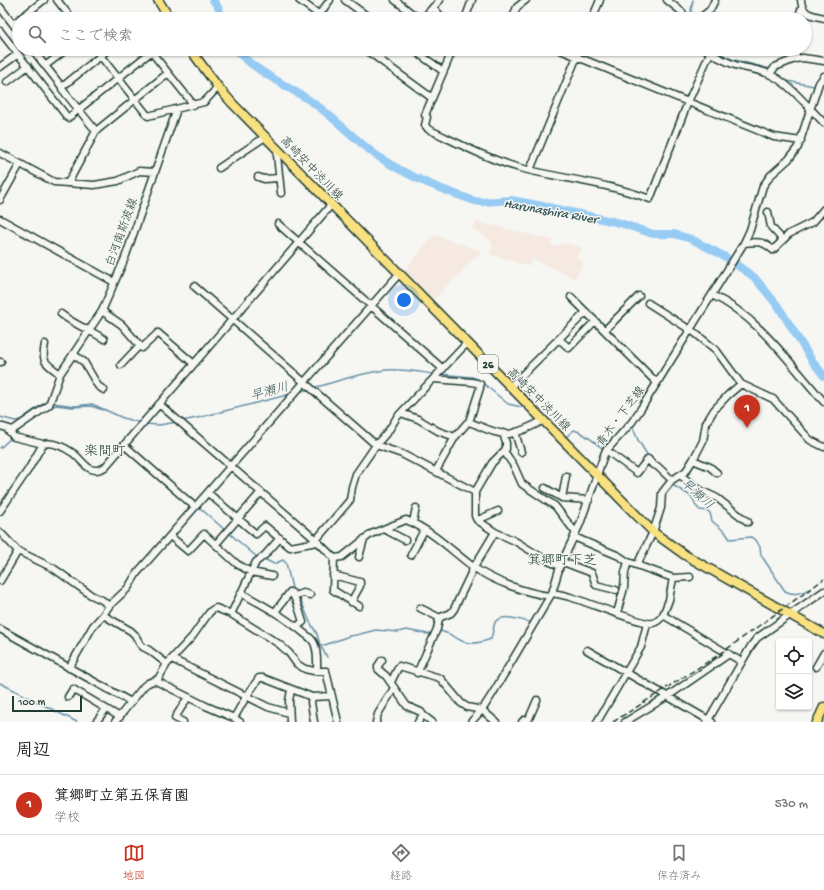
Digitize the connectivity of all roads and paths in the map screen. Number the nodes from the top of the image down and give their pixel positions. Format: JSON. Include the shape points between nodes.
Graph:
{"nodes":[{"id":1,"x":44,"y":0,"type":"edge"},
{"id":2,"x":57,"y":0,"type":"edge"},
{"id":3,"x":158,"y":0,"type":"edge"},
{"id":4,"x":300,"y":0,"type":"edge"},
{"id":5,"x":330,"y":0,"type":"edge"},
{"id":6,"x":345,"y":0,"type":"edge"},
{"id":7,"x":395,"y":0,"type":"edge"},
{"id":8,"x":440,"y":0,"type":"edge"},
{"id":9,"x":472,"y":0,"type":"edge"},
{"id":10,"x":526,"y":0,"type":"edge"},
{"id":11,"x":600,"y":0,"type":"edge"},
{"id":12,"x":667,"y":0,"type":"edge"},
{"id":13,"x":715,"y":0,"type":"edge"},
{"id":14,"x":801,"y":0,"type":"edge"},
{"id":15,"x":0,"y":7,"type":"edge"},
{"id":16,"x":433,"y":7,"type":"junction"},
{"id":17,"x":802,"y":8,"type":"junction"},
{"id":18,"x":28,"y":12,"type":"edge"},
{"id":19,"x":64,"y":12,"type":"edge"},
{"id":20,"x":166,"y":12,"type":"edge"},
{"id":21,"x":312,"y":12,"type":"edge"},
{"id":22,"x":321,"y":12,"type":"edge"},
{"id":23,"x":361,"y":12,"type":"edge"},
{"id":24,"x":406,"y":12,"type":"edge"},
{"id":25,"x":428,"y":12,"type":"edge"},
{"id":26,"x":437,"y":12,"type":"edge"},
{"id":27,"x":468,"y":12,"type":"edge"},
{"id":28,"x":515,"y":12,"type":"edge"},
{"id":29,"x":595,"y":12,"type":"edge"},
{"id":30,"x":682,"y":12,"type":"edge"},
{"id":31,"x":708,"y":12,"type":"edge"},
{"id":32,"x":800,"y":12,"type":"edge"},
{"id":33,"x":806,"y":12,"type":"edge"},
{"id":34,"x":812,"y":15,"type":"edge"},
{"id":35,"x":824,"y":18,"type":"edge"},
{"id":36,"x":12,"y":23,"type":"edge"},
{"id":37,"x":0,"y":31,"type":"edge"},
{"id":38,"x":12,"y":46,"type":"edge"},
{"id":39,"x":15,"y":56,"type":"edge"},
{"id":40,"x":20,"y":56,"type":"edge"},
{"id":41,"x":37,"y":56,"type":"edge"},
{"id":42,"x":58,"y":56,"type":"edge"},
{"id":43,"x":101,"y":56,"type":"joint"},
{"id":44,"x":143,"y":56,"type":"edge"},
{"id":45,"x":155,"y":56,"type":"edge"},
{"id":46,"x":195,"y":56,"type":"edge"},
{"id":47,"x":375,"y":56,"type":"edge"},
{"id":48,"x":381,"y":56,"type":"edge"},
{"id":49,"x":421,"y":56,"type":"edge"},
{"id":50,"x":450,"y":56,"type":"edge"},
{"id":51,"x":706,"y":56,"type":"edge"},
{"id":52,"x":718,"y":56,"type":"edge"},
{"id":53,"x":576,"y":57,"type":"joint"},
{"id":54,"x":795,"y":58,"type":"joint"},
{"id":55,"x":379,"y":59,"type":"junction"},
{"id":56,"x":824,"y":61,"type":"edge"},
{"id":57,"x":28,"y":66,"type":"junction"},
{"id":58,"x":45,"y":66,"type":"junction"},
{"id":59,"x":0,"y":68,"type":"edge"},
{"id":60,"x":443,"y":72,"type":"junction"},
{"id":61,"x":772,"y":72,"type":"junction"},
{"id":62,"x":168,"y":73,"type":"junction"},
{"id":63,"x":824,"y":76,"type":"edge"},
{"id":64,"x":118,"y":79,"type":"junction"},
{"id":65,"x":7,"y":82,"type":"dead end"},
{"id":66,"x":821,"y":84,"type":"edge"},
{"id":67,"x":62,"y":87,"type":"junction"},
{"id":68,"x":218,"y":87,"type":"junction"},
{"id":69,"x":432,"y":98,"type":"junction"},
{"id":70,"x":135,"y":100,"type":"junction"},
{"id":71,"x":688,"y":102,"type":"junction"},
{"id":72,"x":193,"y":104,"type":"junction"},
{"id":73,"x":177,"y":109,"type":"junction"},
{"id":74,"x":77,"y":110,"type":"junction"},
{"id":75,"x":810,"y":110,"type":"junction"},
{"id":76,"x":824,"y":123,"type":"edge"},
{"id":77,"x":96,"y":131,"type":"junction"},
{"id":78,"x":265,"y":137,"type":"junction"},
{"id":79,"x":801,"y":141,"type":"junction"},
{"id":80,"x":279,"y":152,"type":"junction"},
{"id":81,"x":0,"y":153,"type":"edge"},
{"id":82,"x":20,"y":164,"type":"junction"},
{"id":83,"x":219,"y":168,"type":"dead end"},
{"id":84,"x":530,"y":170,"type":"junction"},
{"id":85,"x":155,"y":172,"type":"junction"},
{"id":86,"x":258,"y":177,"type":"dead end"},
{"id":87,"x":279,"y":178,"type":"junction"},
{"id":88,"x":68,"y":183,"type":"junction"},
{"id":89,"x":281,"y":193,"type":"dead end"},
{"id":90,"x":0,"y":200,"type":"edge"},
{"id":91,"x":331,"y":205,"type":"junction"},
{"id":92,"x":824,"y":210,"type":"edge"},
{"id":93,"x":768,"y":212,"type":"dead end"},
{"id":94,"x":0,"y":219,"type":"edge"},
{"id":95,"x":278,"y":224,"type":"dead end"},
{"id":96,"x":783,"y":240,"type":"junction"},
{"id":97,"x":299,"y":242,"type":"junction"},
{"id":98,"x":744,"y":243,"type":"junction"},
{"id":99,"x":399,"y":274,"type":"junction"},
{"id":100,"x":114,"y":282,"type":"junction"},
{"id":101,"x":194,"y":286,"type":"dead end"},
{"id":102,"x":714,"y":293,"type":"junction"},
{"id":103,"x":639,"y":296,"type":"dead end"},
{"id":104,"x":572,"y":297,"type":"dead end"},
{"id":105,"x":648,"y":303,"type":"dead end"},
{"id":106,"x":372,"y":306,"type":"junction"},
{"id":107,"x":102,"y":311,"type":"junction"},
{"id":108,"x":586,"y":312,"type":"junction"},
{"id":109,"x":61,"y":314,"type":"dead end"},
{"id":110,"x":232,"y":319,"type":"junction"},
{"id":111,"x":595,"y":321,"type":"junction"},
{"id":112,"x":691,"y":329,"type":"junction"},
{"id":113,"x":90,"y":330,"type":"junction"},
{"id":114,"x":605,"y":330,"type":"junction"},
{"id":115,"x":104,"y":339,"type":"dead end"},
{"id":116,"x":559,"y":339,"type":"junction"},
{"id":117,"x":467,"y":343,"type":"junction"},
{"id":118,"x":45,"y":344,"type":"dead end"},
{"id":119,"x":139,"y":346,"type":"junction"},
{"id":120,"x":73,"y":354,"type":"junction"},
{"id":121,"x":194,"y":364,"type":"junction"},
{"id":122,"x":121,"y":365,"type":"dead end"},
{"id":123,"x":442,"y":370,"type":"junction"},
{"id":124,"x":60,"y":374,"type":"junction"},
{"id":125,"x":435,"y":378,"type":"junction"},
{"id":126,"x":657,"y":383,"type":"junction"},
{"id":127,"x":306,"y":384,"type":"junction"},
{"id":128,"x":742,"y":384,"type":"junction"},
{"id":129,"x":510,"y":387,"type":"junction"},
{"id":130,"x":104,"y":390,"type":"dead end"},
{"id":131,"x":824,"y":402,"type":"edge"},
{"id":132,"x":159,"y":404,"type":"junction"},
{"id":133,"x":401,"y":413,"type":"junction"},
{"id":134,"x":544,"y":420,"type":"junction"},
{"id":135,"x":469,"y":422,"type":"junction"},
{"id":136,"x":0,"y":426,"type":"edge"},
{"id":137,"x":7,"y":429,"type":"junction"},
{"id":138,"x":514,"y":432,"type":"junction"},
{"id":139,"x":503,"y":433,"type":"junction"},
{"id":140,"x":455,"y":437,"type":"junction"},
{"id":141,"x":43,"y":444,"type":"junction"},
{"id":142,"x":124,"y":445,"type":"junction"},
{"id":143,"x":376,"y":445,"type":"junction"},
{"id":144,"x":824,"y":447,"type":"edge"},
{"id":145,"x":606,"y":450,"type":"junction"},
{"id":146,"x":504,"y":451,"type":"junction"},
{"id":147,"x":521,"y":452,"type":"dead end"},
{"id":148,"x":693,"y":460,"type":"junction"},
{"id":149,"x":231,"y":467,"type":"junction"},
{"id":150,"x":436,"y":471,"type":"junction"},
{"id":151,"x":717,"y":472,"type":"dead end"},
{"id":152,"x":598,"y":475,"type":"junction"},
{"id":153,"x":680,"y":475,"type":"junction"},
{"id":154,"x":566,"y":476,"type":"dead end"},
{"id":155,"x":671,"y":482,"type":"junction"},
{"id":156,"x":545,"y":488,"type":"dead end"},
{"id":157,"x":261,"y":492,"type":"junction"},
{"id":158,"x":475,"y":492,"type":"junction"},
{"id":159,"x":208,"y":493,"type":"junction"},
{"id":160,"x":562,"y":498,"type":"junction"},
{"id":161,"x":589,"y":500,"type":"junction"},
{"id":162,"x":195,"y":507,"type":"junction"},
{"id":163,"x":416,"y":508,"type":"dead end"},
{"id":164,"x":0,"y":511,"type":"edge"},
{"id":165,"x":498,"y":511,"type":"dead end"},
{"id":166,"x":238,"y":518,"type":"junction"},
{"id":167,"x":478,"y":520,"type":"junction"},
{"id":168,"x":413,"y":522,"type":"junction"},
{"id":169,"x":748,"y":522,"type":"dead end"},
{"id":170,"x":384,"y":529,"type":"junction"},
{"id":171,"x":424,"y":530,"type":"junction"},
{"id":172,"x":0,"y":532,"type":"edge"},
{"id":173,"x":495,"y":532,"type":"junction"},
{"id":174,"x":653,"y":532,"type":"junction"},
{"id":175,"x":575,"y":535,"type":"junction"},
{"id":176,"x":170,"y":536,"type":"junction"},
{"id":177,"x":280,"y":538,"type":"junction"},
{"id":178,"x":364,"y":539,"type":"junction"},
{"id":179,"x":405,"y":540,"type":"dead end"},
{"id":180,"x":316,"y":541,"type":"junction"},
{"id":181,"x":216,"y":544,"type":"junction"},
{"id":182,"x":18,"y":551,"type":"junction"},
{"id":183,"x":411,"y":555,"type":"dead end"},
{"id":184,"x":359,"y":557,"type":"dead end"},
{"id":185,"x":334,"y":558,"type":"junction"},
{"id":186,"x":628,"y":562,"type":"junction"},
{"id":187,"x":561,"y":564,"type":"junction"},
{"id":188,"x":637,"y":565,"type":"junction"},
{"id":189,"x":474,"y":567,"type":"junction"},
{"id":190,"x":251,"y":572,"type":"junction"},
{"id":191,"x":333,"y":575,"type":"junction"},
{"id":192,"x":272,"y":576,"type":"dead end"},
{"id":193,"x":690,"y":576,"type":"dead end"},
{"id":194,"x":673,"y":578,"type":"junction"},
{"id":195,"x":0,"y":581,"type":"edge"},
{"id":196,"x":616,"y":590,"type":"dead end"},
{"id":197,"x":824,"y":591,"type":"edge"},
{"id":198,"x":242,"y":593,"type":"junction"},
{"id":199,"x":551,"y":594,"type":"junction"},
{"id":200,"x":310,"y":595,"type":"dead end"},
{"id":201,"x":294,"y":596,"type":"junction"},
{"id":202,"x":351,"y":602,"type":"junction"},
{"id":203,"x":109,"y":606,"type":"junction"},
{"id":204,"x":359,"y":606,"type":"dead end"},
{"id":205,"x":420,"y":608,"type":"dead end"},
{"id":206,"x":275,"y":612,"type":"junction"},
{"id":207,"x":617,"y":613,"type":"junction"},
{"id":208,"x":231,"y":614,"type":"junction"},
{"id":209,"x":103,"y":615,"type":"junction"},
{"id":210,"x":663,"y":615,"type":"junction"},
{"id":211,"x":790,"y":616,"type":"junction"},
{"id":212,"x":440,"y":618,"type":"junction"},
{"id":213,"x":647,"y":624,"type":"junction"},
{"id":214,"x":296,"y":627,"type":"junction"},
{"id":215,"x":0,"y":629,"type":"edge"},
{"id":216,"x":824,"y":634,"type":"edge"},
{"id":217,"x":587,"y":650,"type":"dead end"},
{"id":218,"x":824,"y":653,"type":"edge"},
{"id":219,"x":729,"y":654,"type":"junction"},
{"id":220,"x":172,"y":659,"type":"junction"},
{"id":221,"x":382,"y":660,"type":"dead end"},
{"id":222,"x":742,"y":662,"type":"junction"},
{"id":223,"x":167,"y":664,"type":"junction"},
{"id":224,"x":816,"y":667,"type":"dead end"},
{"id":225,"x":69,"y":668,"type":"junction"},
{"id":226,"x":317,"y":671,"type":"junction"},
{"id":227,"x":417,"y":673,"type":"junction"},
{"id":228,"x":626,"y":673,"type":"junction"},
{"id":229,"x":156,"y":681,"type":"junction"},
{"id":230,"x":392,"y":685,"type":"junction"},
{"id":231,"x":291,"y":690,"type":"junction"},
{"id":232,"x":188,"y":696,"type":"junction"},
{"id":233,"x":332,"y":696,"type":"junction"},
{"id":234,"x":668,"y":696,"type":"junction"},
{"id":235,"x":68,"y":697,"type":"dead end"},
{"id":236,"x":246,"y":697,"type":"junction"},
{"id":237,"x":312,"y":697,"type":"junction"},
{"id":238,"x":537,"y":700,"type":"dead end"},
{"id":239,"x":131,"y":702,"type":"junction"},
{"id":240,"x":824,"y":707,"type":"edge"},
{"id":241,"x":106,"y":709,"type":"junction"},
{"id":242,"x":482,"y":710,"type":"junction"},
{"id":243,"x":289,"y":713,"type":"junction"},
{"id":244,"x":423,"y":715,"type":"junction"},
{"id":245,"x":234,"y":718,"type":"junction"},
{"id":246,"x":118,"y":720,"type":"edge"},
{"id":247,"x":709,"y":721,"type":"edge"},
{"id":248,"x":96,"y":722,"type":"edge"},
{"id":249,"x":182,"y":722,"type":"edge"},
{"id":250,"x":240,"y":722,"type":"edge"},
{"id":251,"x":290,"y":722,"type":"edge"},
{"id":252,"x":314,"y":722,"type":"edge"},
{"id":253,"x":338,"y":722,"type":"edge"},
{"id":254,"x":376,"y":722,"type":"edge"},
{"id":255,"x":418,"y":722,"type":"edge"},
{"id":256,"x":432,"y":722,"type":"edge"},
{"id":257,"x":471,"y":722,"type":"edge"},
{"id":258,"x":496,"y":722,"type":"edge"},
{"id":259,"x":522,"y":722,"type":"edge"},
{"id":260,"x":597,"y":722,"type":"edge"},
{"id":261,"x":625,"y":722,"type":"edge"},
{"id":262,"x":816,"y":722,"type":"edge"}],
"edges":[{"from":1,"to":18,"type":"street"},
{"from":2,"to":19,"type":"street"},
{"from":3,"to":20,"type":"main road"},
{"from":4,"to":21,"type":"street"},
{"from":5,"to":22,"type":"street"},
{"from":6,"to":23,"type":"street"},
{"from":7,"to":24,"type":"street"},
{"from":8,"to":16,"type":"street"},
{"from":9,"to":27,"type":"street"},
{"from":10,"to":28,"type":"street"},
{"from":11,"to":29,"type":"street"},
{"from":12,"to":30,"type":"street"},
{"from":13,"to":31,"type":"street"},
{"from":14,"to":17,"type":"street"},
{"from":15,"to":36,"type":"street"},
{"from":16,"to":25,"type":"street"},
{"from":16,"to":26,"type":"street"},
{"from":17,"to":32,"type":"street"},
{"from":17,"to":33,"type":"street"},
{"from":34,"to":35,"type":"street"},
{"from":37,"to":38,"type":"street"},
{"from":39,"to":59,"type":"street"},
{"from":40,"to":57,"type":"street"},
{"from":41,"to":58,"type":"street"},
{"from":42,"to":58,"type":"street"},
{"from":43,"to":64,"type":"street"},
{"from":43,"to":67,"type":"street"},
{"from":44,"to":64,"type":"street"},
{"from":45,"to":62,"type":"street"},
{"from":46,"to":68,"type":"main road","name":"高崎安中渋川線","number":"26"},
{"from":47,"to":55,"type":"street"},
{"from":48,"to":55,"type":"street"},
{"from":49,"to":60,"type":"street"},
{"from":50,"to":60,"type":"street"},
{"from":51,"to":71,"type":"street"},
{"from":52,"to":61,"type":"street","via":[[736,65]]},
{"from":53,"to":71,"type":"street"},
{"from":53,"to":84,"type":"street"},
{"from":54,"to":56,"type":"street"},
{"from":54,"to":61,"type":"street"},
{"from":55,"to":69,"type":"street"},
{"from":57,"to":65,"type":"street"},
{"from":57,"to":74,"type":"street","via":[[68,118]]},
{"from":58,"to":67,"type":"street"},
{"from":60,"to":69,"type":"street"},
{"from":61,"to":75,"type":"street"},
{"from":62,"to":70,"type":"street"},
{"from":62,"to":72,"type":"street"},
{"from":63,"to":66,"type":"street","name":"青木・下芝線"},
{"from":64,"to":70,"type":"street"},
{"from":64,"to":74,"type":"street"},
{"from":66,"to":75,"type":"street","name":"青木・下芝線"},
{"from":67,"to":74,"type":"street"},
{"from":68,"to":72,"type":"street","via":[[207,100]]},
{"from":68,"to":78,"type":"main road","name":"高崎安中渋川線","number":"26"},
{"from":69,"to":84,"type":"street","via":[[425,115],[425,125],[428,129],[496,160]]},
{"from":70,"to":73,"type":"street","via":[[148,116]]},
{"from":70,"to":77,"type":"street"},
{"from":71,"to":79,"type":"street","via":[[774,137]]},
{"from":71,"to":84,"type":"street","via":[[650,199],[630,192]]},
{"from":72,"to":73,"type":"street"},
{"from":73,"to":85,"type":"street","name":"白河南斯波線"},
{"from":74,"to":77,"type":"street"},
{"from":75,"to":76,"type":"street"},
{"from":75,"to":79,"type":"street","name":"青木・下芝線"},
{"from":77,"to":88,"type":"street"},
{"from":78,"to":80,"type":"main road","name":"高崎安中渋川線","number":"26"},
{"from":78,"to":83,"type":"street"},
{"from":79,"to":98,"type":"street","name":"青木・下芝線","via":[[793,154],[771,175],[764,186]]},
{"from":80,"to":87,"type":"street","via":[[276,155]]},
{"from":80,"to":91,"type":"main road","name":"高崎安中渋川線","number":"26"},
{"from":81,"to":82,"type":"street"},
{"from":82,"to":88,"type":"street","via":[[54,182]]},
{"from":82,"to":90,"type":"street"},
{"from":85,"to":88,"type":"street","via":[[139,171],[118,181],[94,185]]},
{"from":85,"to":100,"type":"street","name":"白河南斯波線"},
{"from":86,"to":87,"type":"street"},
{"from":87,"to":89,"type":"street"},
{"from":91,"to":97,"type":"street"},
{"from":91,"to":99,"type":"main road","name":"高崎安中渋川線","number":"26"},
{"from":92,"to":96,"type":"street","via":[[813,222],[789,234]]},
{"from":93,"to":96,"type":"street","via":[[771,227]]},
{"from":94,"to":100,"type":"street"},
{"from":95,"to":97,"type":"street"},
{"from":96,"to":98,"type":"street","via":[[773,250],[760,242]]},
{"from":97,"to":106,"type":"street"},
{"from":97,"to":110,"type":"street"},
{"from":98,"to":102,"type":"street","name":"青木・下芝線"},
{"from":99,"to":106,"type":"street"},
{"from":99,"to":117,"type":"main road","name":"高崎安中渋川線","number":"26"},
{"from":100,"to":107,"type":"street","name":"白河南斯波線"},
{"from":101,"to":110,"type":"street"},
{"from":102,"to":112,"type":"street","name":"青木・下芝線"},
{"from":102,"to":131,"type":"street","via":[[759,328]]},
{"from":103,"to":114,"type":"street"},
{"from":104,"to":108,"type":"street"},
{"from":105,"to":112,"type":"street"},
{"from":106,"to":123,"type":"street"},
{"from":106,"to":127,"type":"street"},
{"from":107,"to":113,"type":"street","name":"白河南斯波線"},
{"from":107,"to":119,"type":"street","via":[[122,325]]},
{"from":108,"to":111,"type":"street"},
{"from":108,"to":116,"type":"street"},
{"from":109,"to":113,"type":"street","via":[[73,324]]},
{"from":110,"to":121,"type":"street"},
{"from":110,"to":127,"type":"street"},
{"from":111,"to":114,"type":"street"},
{"from":111,"to":116,"type":"street","via":[[569,348]]},
{"from":112,"to":126,"type":"street","name":"青木・下芝線"},
{"from":112,"to":128,"type":"street","via":[[716,350]]},
{"from":113,"to":115,"type":"street"},
{"from":113,"to":120,"type":"street","name":"白河南斯波線"},
{"from":114,"to":126,"type":"street"},
{"from":116,"to":129,"type":"street"},
{"from":117,"to":123,"type":"street"},
{"from":117,"to":129,"type":"main road","name":"高崎安中渋川線","number":"26"},
{"from":118,"to":124,"type":"street","via":[[42,355],[44,361]]},
{"from":119,"to":121,"type":"street","via":[[144,348],[158,333]]},
{"from":119,"to":122,"type":"street"},
{"from":120,"to":124,"type":"street","name":"白河南斯波線"},
{"from":120,"to":130,"type":"street","via":[[84,362],[98,386]]},
{"from":121,"to":132,"type":"street"},
{"from":123,"to":125,"type":"street"},
{"from":124,"to":137,"type":"street","name":"白河南斯波線","via":[[50,402],[16,429]]},
{"from":125,"to":133,"type":"street"},
{"from":125,"to":135,"type":"street","via":[[480,384]]},
{"from":126,"to":145,"type":"street","name":"青木・下芝線","via":[[632,422]]},
{"from":127,"to":143,"type":"street"},
{"from":127,"to":149,"type":"street"},
{"from":128,"to":144,"type":"street","via":[[773,399],[810,440]]},
{"from":128,"to":148,"type":"street","via":[[728,395],[708,418],[703,440]]},
{"from":129,"to":134,"type":"main road","name":"高崎安中渋川線","number":"26"},
{"from":132,"to":142,"type":"street"},
{"from":132,"to":149,"type":"street"},
{"from":133,"to":140,"type":"street"},
{"from":133,"to":143,"type":"street"},
{"from":134,"to":138,"type":"street"},
{"from":134,"to":152,"type":"main road","name":"高崎安中渋川線","number":"26"},
{"from":135,"to":139,"type":"street"},
{"from":135,"to":140,"type":"street"},
{"from":136,"to":137,"type":"street"},
{"from":137,"to":141,"type":"street","via":[[14,437]]},
{"from":138,"to":139,"type":"street"},
{"from":138,"to":147,"type":"street"},
{"from":139,"to":146,"type":"street","via":[[506,443]]},
{"from":140,"to":150,"type":"street"},
{"from":141,"to":142,"type":"street","via":[[53,443],[72,453],[87,467],[97,470],[105,467]]},
{"from":141,"to":164,"type":"street"},
{"from":142,"to":162,"type":"street"},
{"from":143,"to":150,"type":"street","via":[[402,454]]},
{"from":143,"to":180,"type":"street","via":[[356,474],[350,500]]},
{"from":145,"to":152,"type":"street","name":"青木・下芝線"},
{"from":145,"to":155,"type":"street","via":[[637,473],[648,459]]},
{"from":146,"to":158,"type":"street","via":[[492,462]]},
{"from":146,"to":175,"type":"street","via":[[522,484],[554,506]]},
{"from":148,"to":151,"type":"street"},
{"from":148,"to":153,"type":"street"},
{"from":149,"to":157,"type":"street"},
{"from":149,"to":159,"type":"street"},
{"from":150,"to":158,"type":"street"},
{"from":152,"to":161,"type":"street","name":"青木・下芝線"},
{"from":152,"to":174,"type":"main road","name":"高崎安中渋川線","number":"26"},
{"from":153,"to":155,"type":"street"},
{"from":153,"to":169,"type":"street","via":[[700,490],[717,498]]},
{"from":154,"to":160,"type":"street"},
{"from":155,"to":174,"type":"street","via":[[662,493]]},
{"from":156,"to":160,"type":"street"},
{"from":157,"to":166,"type":"street"},
{"from":157,"to":180,"type":"street"},
{"from":158,"to":167,"type":"street","via":[[475,516]]},
{"from":159,"to":162,"type":"street"},
{"from":159,"to":166,"type":"street"},
{"from":160,"to":161,"type":"street"},
{"from":161,"to":175,"type":"street","name":"青木・下芝線"},
{"from":162,"to":176,"type":"street"},
{"from":163,"to":168,"type":"street"},
{"from":165,"to":167,"type":"street"},
{"from":166,"to":177,"type":"street","via":[[256,534],[265,526]]},
{"from":166,"to":181,"type":"street"},
{"from":167,"to":173,"type":"street"},
{"from":168,"to":170,"type":"street","via":[[406,520]]},
{"from":168,"to":171,"type":"street"},
{"from":170,"to":178,"type":"street"},
{"from":170,"to":179,"type":"street"},
{"from":171,"to":183,"type":"street"},
{"from":171,"to":189,"type":"street"},
{"from":172,"to":182,"type":"street"},
{"from":173,"to":187,"type":"street","via":[[546,560]]},
{"from":173,"to":189,"type":"street"},
{"from":174,"to":188,"type":"street"},
{"from":174,"to":211,"type":"main road","name":"高崎安中渋川線","number":"26","via":[[685,555]]},
{"from":175,"to":186,"type":"street"},
{"from":175,"to":187,"type":"street","name":"青木・下芝線"},
{"from":176,"to":181,"type":"street","via":[[188,551],[204,534]]},
{"from":176,"to":203,"type":"street","via":[[128,588]]},
{"from":177,"to":180,"type":"street","via":[[290,547]]},
{"from":177,"to":190,"type":"street","via":[[265,556],[256,562]]},
{"from":178,"to":184,"type":"street"},
{"from":178,"to":185,"type":"street","via":[[342,557]]},
{"from":180,"to":185,"type":"street"},
{"from":181,"to":190,"type":"street"},
{"from":182,"to":195,"type":"street"},
{"from":182,"to":203,"type":"street","via":[[53,568]]},
{"from":185,"to":191,"type":"street"},
{"from":186,"to":188,"type":"street"},
{"from":186,"to":207,"type":"street"},
{"from":187,"to":196,"type":"street","via":[[592,573],[596,585]]},
{"from":187,"to":199,"type":"street","name":"青木・下芝線"},
{"from":188,"to":194,"type":"street"},
{"from":189,"to":199,"type":"street","via":[[500,582],[541,595]]},
{"from":189,"to":212,"type":"street","via":[[454,609]]},
{"from":190,"to":192,"type":"street"},
{"from":190,"to":198,"type":"street"},
{"from":191,"to":202,"type":"street","via":[[333,590]]},
{"from":191,"to":202,"type":"street","via":[[360,582]]},
{"from":193,"to":194,"type":"street"},
{"from":194,"to":210,"type":"street"},
{"from":197,"to":211,"type":"street"},
{"from":198,"to":206,"type":"street"},
{"from":198,"to":208,"type":"street"},
{"from":199,"to":207,"type":"street","via":[[570,597]]},
{"from":199,"to":242,"type":"street","name":"青木・下芝線"},
{"from":200,"to":201,"type":"street"},
{"from":201,"to":206,"type":"street","via":[[290,592]]},
{"from":201,"to":214,"type":"street","via":[[303,622]]},
{"from":202,"to":204,"type":"street"},
{"from":203,"to":209,"type":"street"},
{"from":205,"to":212,"type":"street"},
{"from":206,"to":214,"type":"street"},
{"from":207,"to":213,"type":"street"},
{"from":208,"to":220,"type":"street","via":[[216,608],[212,610]]},
{"from":208,"to":226,"type":"street","via":[[279,644],[297,664],[305,669]]},
{"from":209,"to":223,"type":"street","via":[[135,634],[143,647]]},
{"from":209,"to":225,"type":"street","via":[[93,626]]},
{"from":210,"to":213,"type":"street","via":[[654,623]]},
{"from":210,"to":219,"type":"street"},
{"from":211,"to":216,"type":"main road","name":"高崎安中渋川線","number":"26"},
{"from":211,"to":222,"type":"street","via":[[757,638]]},
{"from":212,"to":227,"type":"street"},
{"from":213,"to":228,"type":"street","via":[[641,647]]},
{"from":214,"to":226,"type":"street","via":[[314,643]]},
{"from":215,"to":225,"type":"street"},
{"from":217,"to":228,"type":"street"},
{"from":218,"to":224,"type":"street"},
{"from":219,"to":222,"type":"street"},
{"from":219,"to":234,"type":"street"},
{"from":220,"to":223,"type":"street"},
{"from":220,"to":236,"type":"street"},
{"from":221,"to":230,"type":"street","via":[[378,669]]},
{"from":222,"to":247,"type":"street"},
{"from":223,"to":229,"type":"street"},
{"from":225,"to":239,"type":"street"},
{"from":226,"to":233,"type":"street","via":[[326,671]]},
{"from":227,"to":230,"type":"street","via":[[399,666]]},
{"from":227,"to":242,"type":"street","via":[[440,678],[461,703]]},
{"from":228,"to":234,"type":"street"},
{"from":228,"to":260,"type":"street"},
{"from":229,"to":232,"type":"street"},
{"from":229,"to":239,"type":"street","via":[[144,686]]},
{"from":230,"to":244,"type":"street","via":[[407,706]]},
{"from":230,"to":254,"type":"street"},
{"from":231,"to":236,"type":"street","via":[[261,678],[257,679]]},
{"from":231,"to":237,"type":"street"},
{"from":231,"to":243,"type":"street"},
{"from":232,"to":245,"type":"street"},
{"from":232,"to":249,"type":"street","via":[[175,718]]},
{"from":233,"to":237,"type":"street"},
{"from":233,"to":253,"type":"street"},
{"from":234,"to":247,"type":"street"},
{"from":234,"to":261,"type":"street"},
{"from":235,"to":241,"type":"street","via":[[73,689]]},
{"from":236,"to":243,"type":"street"},
{"from":236,"to":245,"type":"street"},
{"from":237,"to":252,"type":"street"},
{"from":238,"to":259,"type":"street","via":[[528,720]]},
{"from":239,"to":246,"type":"street"},
{"from":240,"to":262,"type":"main road"},
{"from":241,"to":246,"type":"street"},
{"from":241,"to":248,"type":"street"},
{"from":242,"to":257,"type":"street","name":"青木・下芝線"},
{"from":242,"to":258,"type":"street"},
{"from":243,"to":251,"type":"street"},
{"from":244,"to":255,"type":"street"},
{"from":244,"to":256,"type":"street"},
{"from":245,"to":250,"type":"street"}]}
